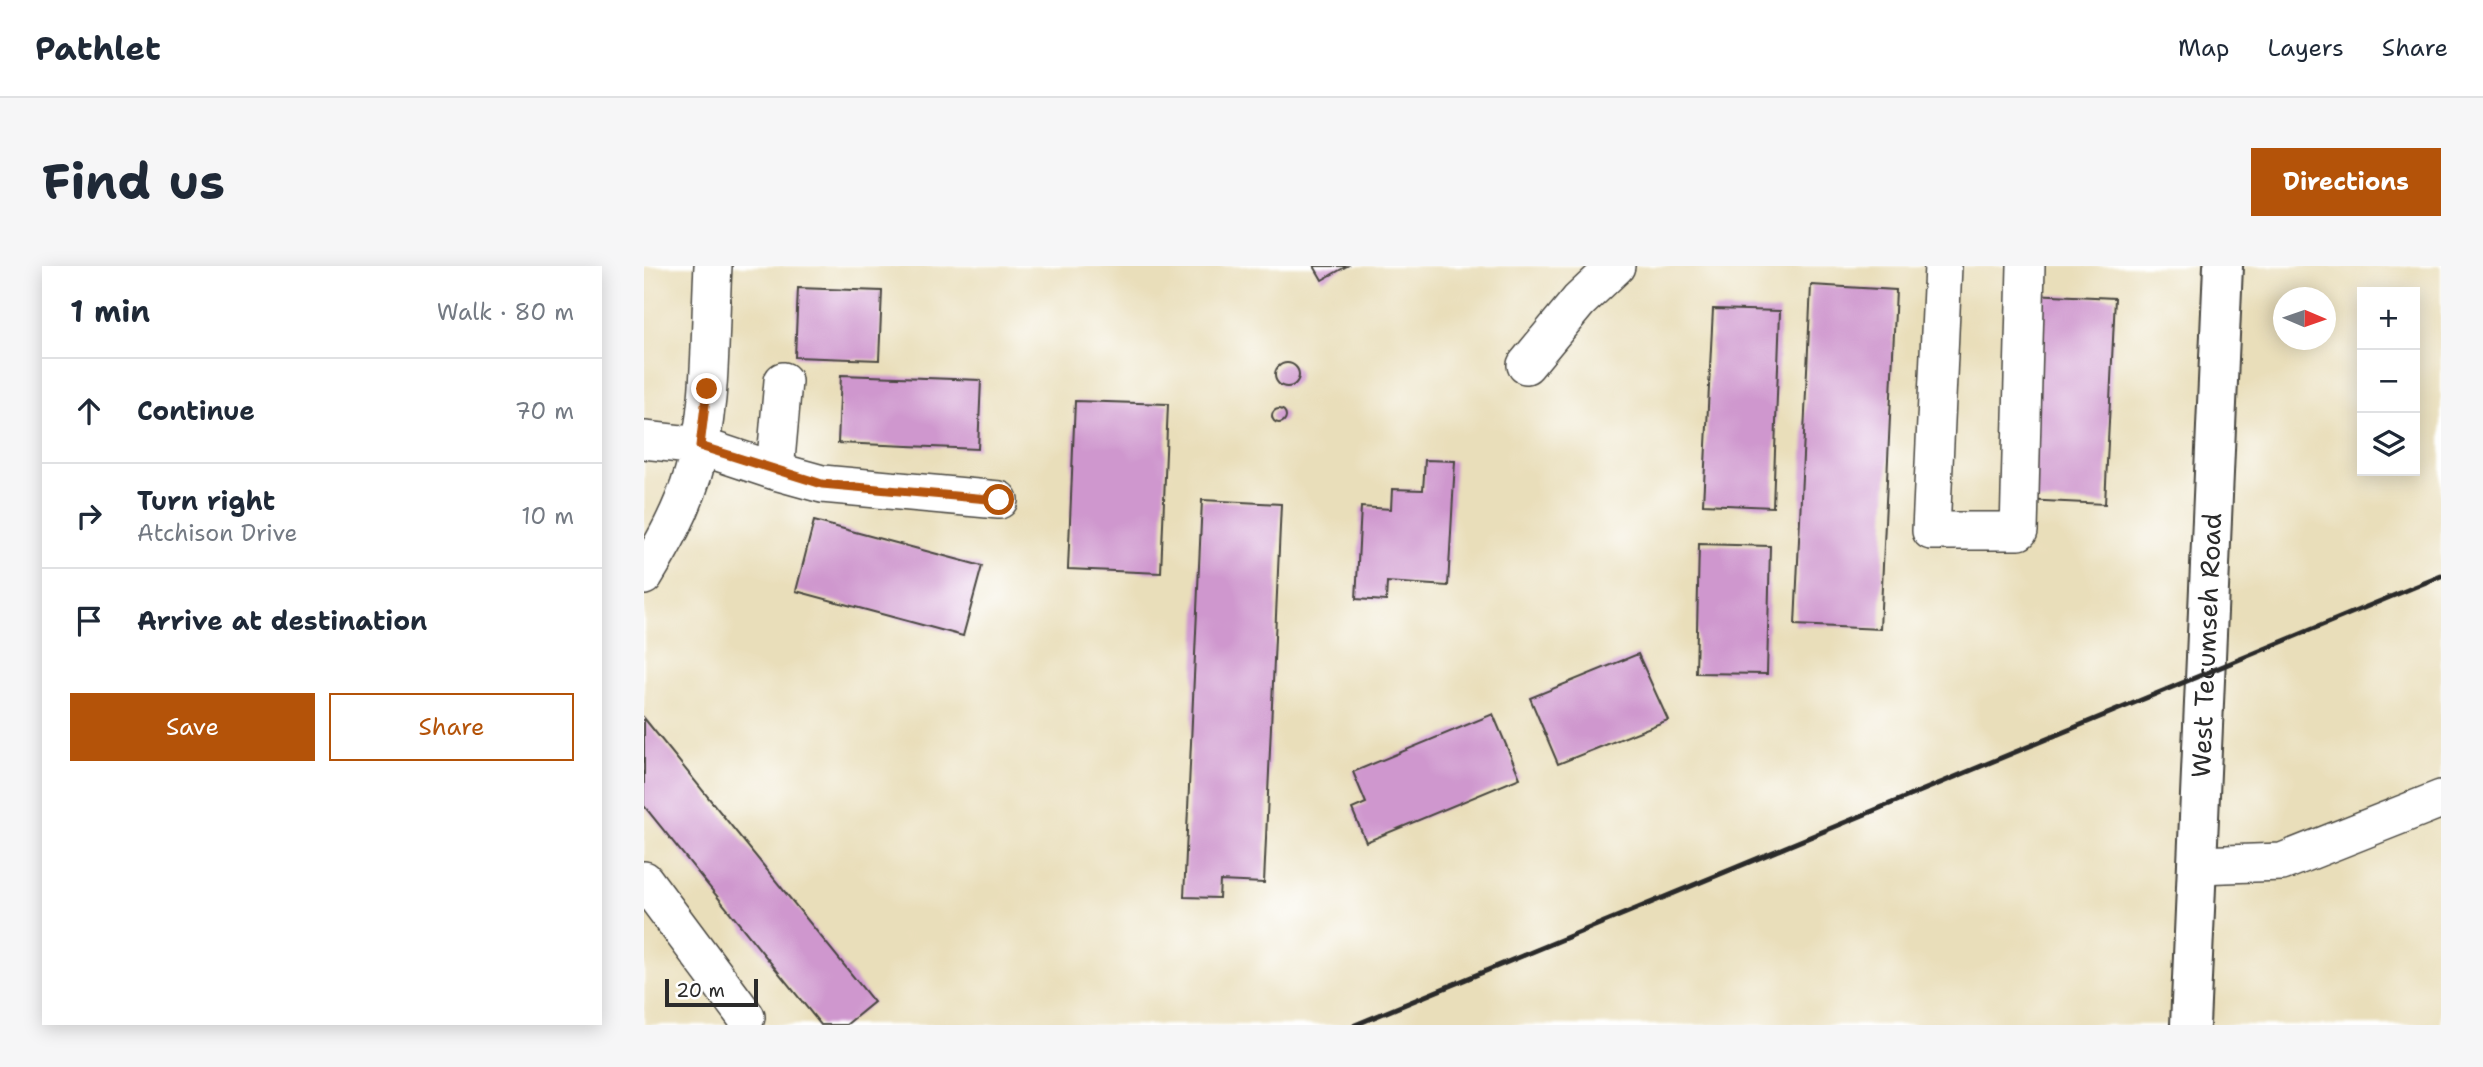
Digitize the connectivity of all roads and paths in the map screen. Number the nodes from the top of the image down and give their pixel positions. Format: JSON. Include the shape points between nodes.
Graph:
{"nodes":[{"id":1,"x":713,"y":266,"type":"edge"},
{"id":2,"x":1616,"y":266,"type":"edge"},
{"id":3,"x":1943,"y":266,"type":"edge"},
{"id":4,"x":2026,"y":266,"type":"edge"},
{"id":5,"x":2224,"y":266,"type":"edge"},
{"id":6,"x":1526,"y":365,"type":"dead end"},
{"id":7,"x":783,"y":381,"type":"dead end"},
{"id":8,"x":644,"y":440,"type":"edge"},
{"id":9,"x":700,"y":446,"type":"junction"},
{"id":10,"x":775,"y":471,"type":"junction"},
{"id":11,"x":999,"y":500,"type":"dead end"},
{"id":12,"x":644,"y":576,"type":"edge"},
{"id":13,"x":2441,"y":799,"type":"edge"},
{"id":14,"x":2197,"y":865,"type":"junction"},
{"id":15,"x":644,"y":880,"type":"edge"},
{"id":16,"x":746,"y":1017,"type":"dead end"},
{"id":17,"x":2190,"y":1025,"type":"edge"}],
"edges":[{"from":1,"to":9,"type":"street"},
{"from":2,"to":6,"type":"street","via":[[1579,301]]},
{"from":3,"to":4,"type":"street","via":[[1931,531],[2020,531]]},
{"from":5,"to":14,"type":"main road","name":"West Tecumseh Road"},
{"from":7,"to":10,"type":"street"},
{"from":8,"to":9,"type":"street"},
{"from":9,"to":10,"type":"street"},
{"from":9,"to":12,"type":"street","via":[[681,510]]},
{"from":10,"to":11,"type":"street","via":[[822,484]]},
{"from":13,"to":14,"type":"street","via":[[2282,862]]},
{"from":14,"to":17,"type":"main road","name":"West Tecumseh Road"},
{"from":15,"to":16,"type":"street"}]}
